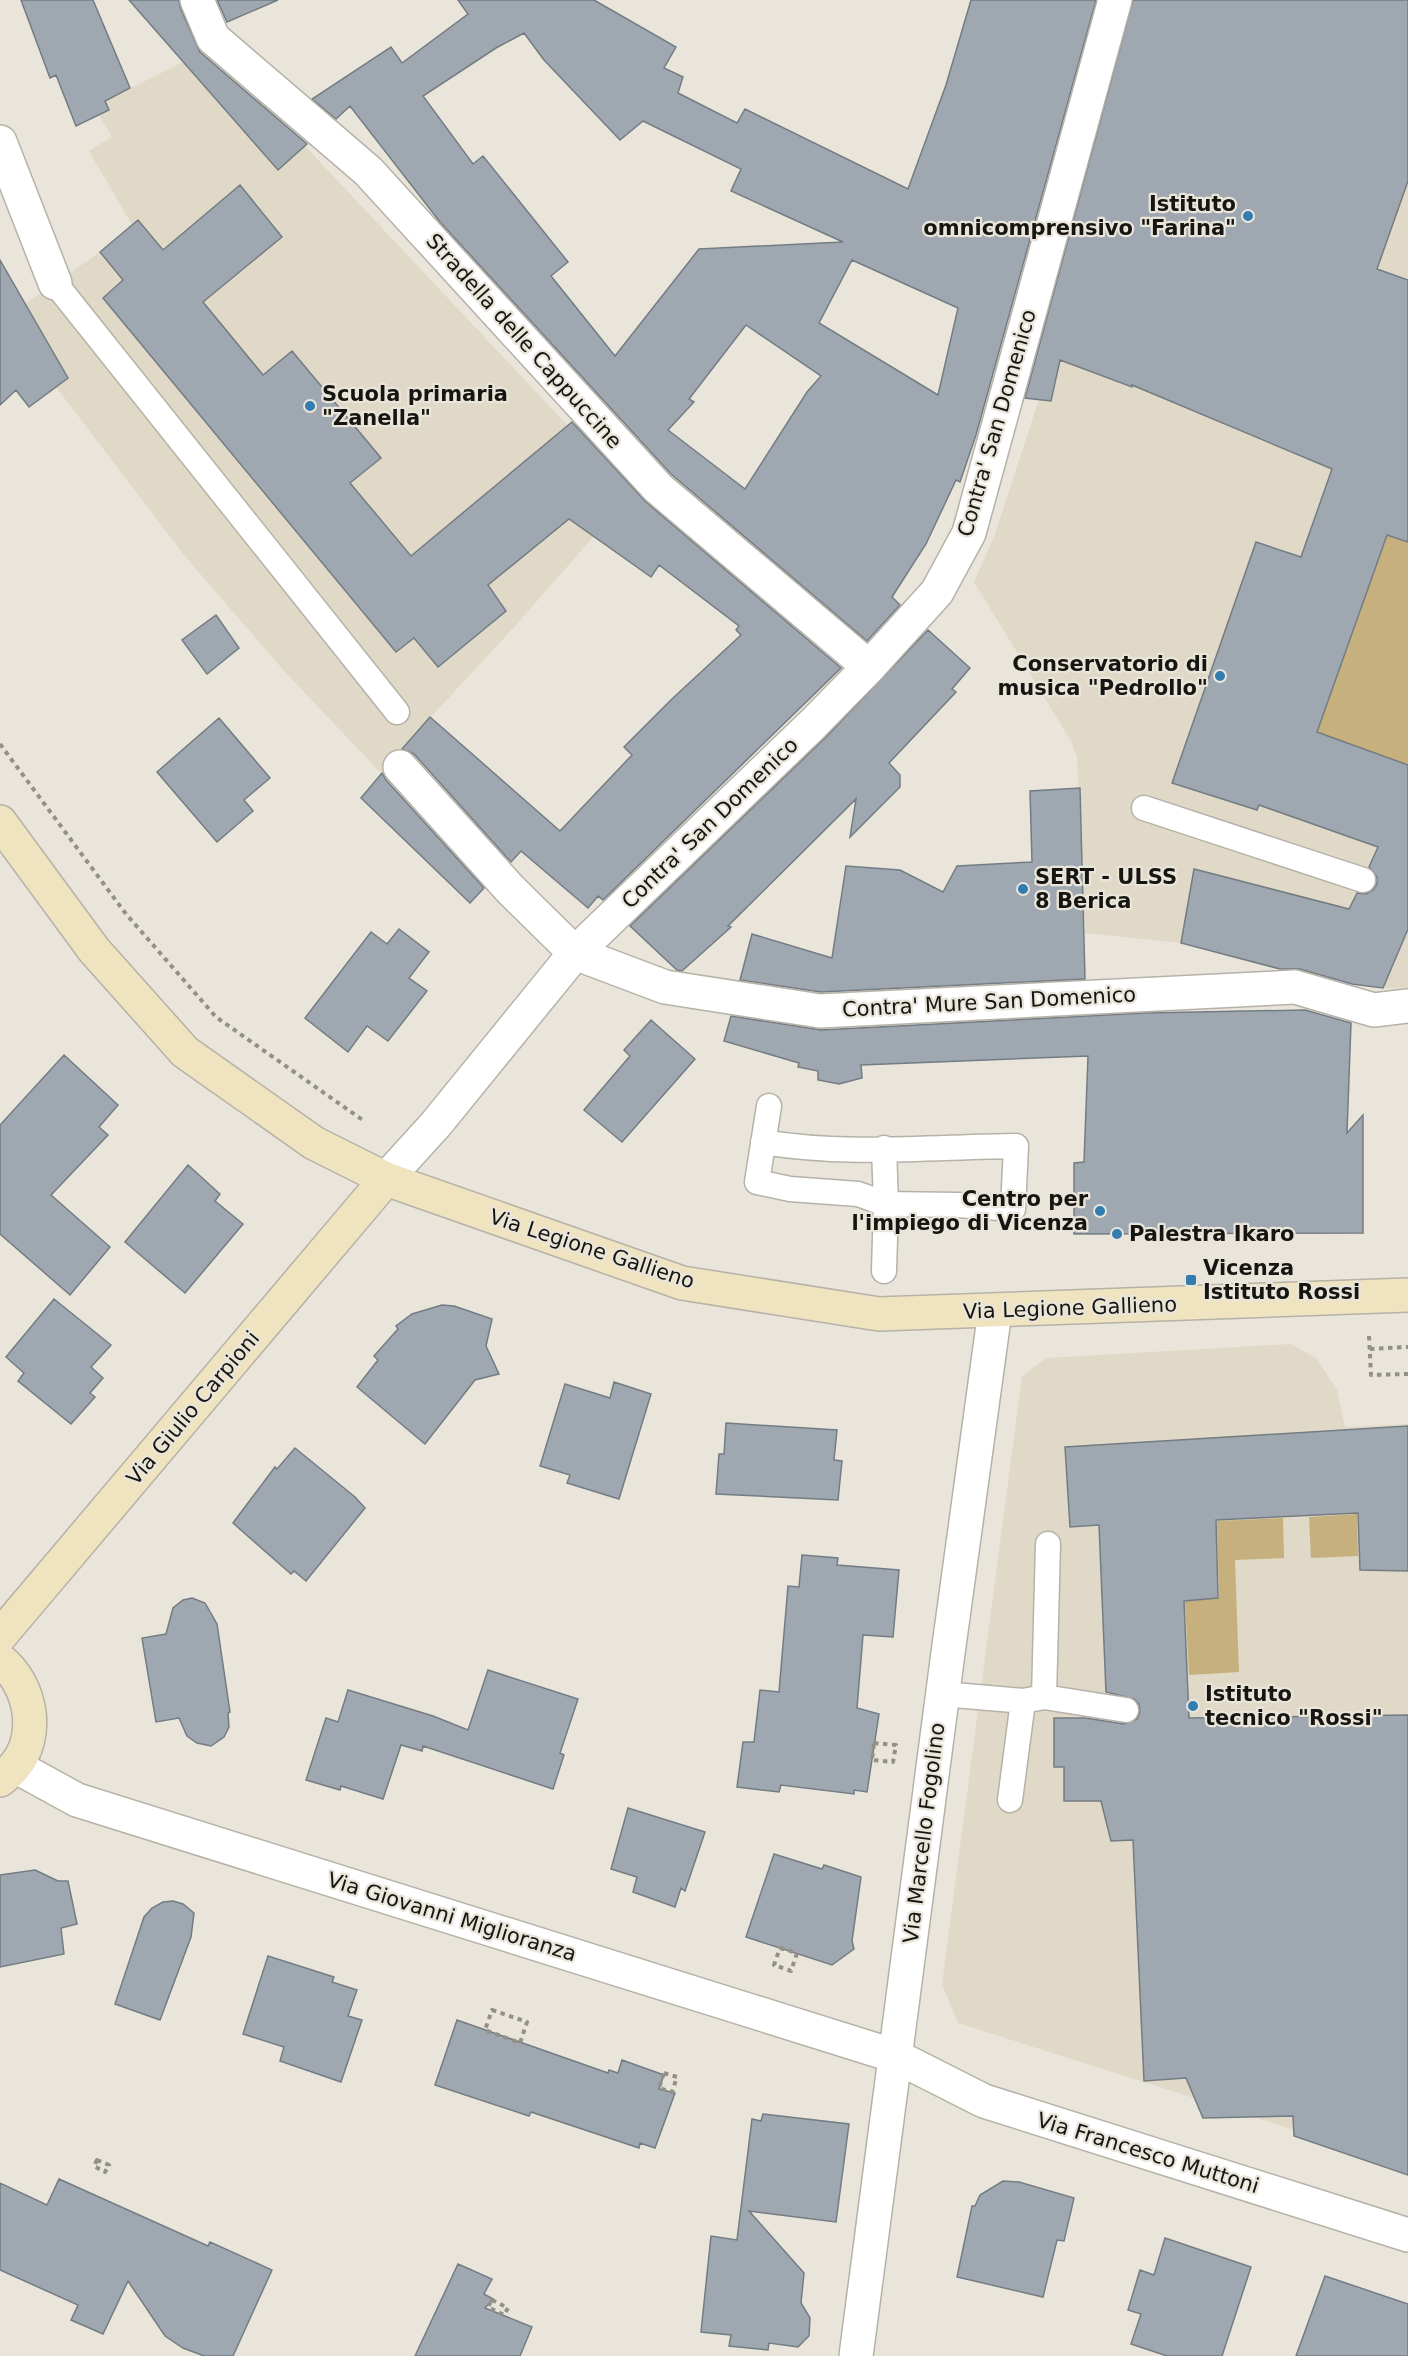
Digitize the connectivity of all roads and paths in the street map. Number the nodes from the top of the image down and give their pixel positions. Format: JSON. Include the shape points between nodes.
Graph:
{"nodes":[{"id":1,"x":197,"y":0,"type":"edge"},
{"id":2,"x":1115,"y":0,"type":"edge"},
{"id":3,"x":0,"y":142,"type":"edge"},
{"id":4,"x":55,"y":283,"type":"joint"},
{"id":5,"x":869,"y":667,"type":"junction"},
{"id":6,"x":397,"y":712,"type":"dead end"},
{"id":7,"x":0,"y":744,"type":"edge"},
{"id":8,"x":400,"y":767,"type":"dead end"},
{"id":9,"x":1144,"y":808,"type":"dead end"},
{"id":10,"x":0,"y":822,"type":"edge"},
{"id":11,"x":1363,"y":880,"type":"dead end"},
{"id":12,"x":575,"y":953,"type":"junction"},
{"id":13,"x":1408,"y":1006,"type":"edge"},
{"id":14,"x":769,"y":1106,"type":"dead end"},
{"id":15,"x":763,"y":1142,"type":"junction"},
{"id":16,"x":884,"y":1149,"type":"junction"},
{"id":17,"x":386,"y":1179,"type":"junction"},
{"id":18,"x":886,"y":1204,"type":"junction"},
{"id":19,"x":884,"y":1271,"type":"dead end"},
{"id":20,"x":1408,"y":1295,"type":"edge"},
{"id":21,"x":996,"y":1311,"type":"junction"},
{"id":22,"x":1369,"y":1336,"type":"dead end"},
{"id":23,"x":1408,"y":1347,"type":"edge"},
{"id":24,"x":1370,"y":1349,"type":"junction"},
{"id":25,"x":1408,"y":1374,"type":"edge"},
{"id":26,"x":1048,"y":1544,"type":"dead end"},
{"id":27,"x":0,"y":1636,"type":"edge"},
{"id":28,"x":0,"y":1660,"type":"edge"},
{"id":29,"x":942,"y":1694,"type":"junction"},
{"id":30,"x":1033,"y":1699,"type":"junction"},
{"id":31,"x":1126,"y":1710,"type":"dead end"},
{"id":32,"x":874,"y":1743,"type":"joint"},
{"id":33,"x":8,"y":1773,"type":"edge"},
{"id":34,"x":1010,"y":1800,"type":"dead end"},
{"id":35,"x":797,"y":1953,"type":"joint"},
{"id":36,"x":527,"y":2022,"type":"joint"},
{"id":37,"x":895,"y":2056,"type":"junction"},
{"id":38,"x":677,"y":2077,"type":"joint"},
{"id":39,"x":1408,"y":2235,"type":"edge"},
{"id":40,"x":492,"y":2300,"type":"joint"},
{"id":41,"x":856,"y":2356,"type":"edge"}],
"edges":[{"from":1,"to":5,"type":"street","name":"Stradella delle Cappuccine","via":[[213,38],[368,171],[658,488]]},
{"from":2,"to":5,"type":"street","name":"Contra' San Domenico","via":[[969,533],[937,592]]},
{"from":3,"to":4,"type":"street"},
{"from":4,"to":6,"type":"lane"},
{"from":5,"to":12,"type":"street","name":"Contra' San Domenico"},
{"from":7,"to":17,"type":"path","via":[[126,914],[216,1017],[372,1128]]},
{"from":8,"to":12,"type":"street","via":[[510,889]]},
{"from":9,"to":11,"type":"lane"},
{"from":10,"to":17,"type":"main road","name":"Via Legione Gallieno","via":[[94,950],[185,1052],[314,1143]]},
{"from":12,"to":13,"type":"street","name":"Contra' Mure San Domenico","via":[[665,987],[820,1011],[1295,987],[1374,1010]]},
{"from":12,"to":17,"type":"street","name":"Contra' San Domenico","via":[[436,1124]]},
{"from":14,"to":15,"type":"lane"},
{"from":15,"to":16,"type":"lane","via":[[795,1148]]},
{"from":15,"to":18,"type":"lane","via":[[757,1182],[790,1189],[858,1194]]},
{"from":16,"to":18,"type":"lane"},
{"from":16,"to":18,"type":"lane","via":[[1016,1146],[1013,1209]]},
{"from":17,"to":21,"type":"main road","name":"Via Legione Gallieno","via":[[682,1283],[879,1314]]},
{"from":17,"to":27,"type":"main road","name":"Via Giulio Carpioni"},
{"from":18,"to":19,"type":"lane"},
{"from":20,"to":21,"type":"main road","name":"Via Legione Gallieno"},
{"from":21,"to":29,"type":"street","name":"Via Marcello Fogolino"},
{"from":22,"to":24,"type":"path"},
{"from":23,"to":24,"type":"path"},
{"from":24,"to":25,"type":"path","via":[[1371,1376]]},
{"from":26,"to":30,"type":"lane"},
{"from":28,"to":33,"type":"main road","via":[[20,1684],[30,1711],[28,1740]]},
{"from":29,"to":30,"type":"lane"},
{"from":29,"to":37,"type":"street","name":"Via Marcello Fogolino"},
{"from":30,"to":31,"type":"lane"},
{"from":30,"to":34,"type":"lane"},
{"from":32,"to":32,"type":"path","via":[[896,1745],[893,1762],[872,1760]]},
{"from":33,"to":37,"type":"street","name":"Via Giovanni Miglioranza","via":[[77,1800]]},
{"from":35,"to":35,"type":"path","via":[[791,1971],[774,1965],[780,1948]]},
{"from":36,"to":36,"type":"path","via":[[520,2043],[485,2030],[492,2010]]},
{"from":37,"to":39,"type":"street","name":"Via Francesco Muttoni","via":[[984,2101]]},
{"from":37,"to":41,"type":"street","name":"Via Marcello Fogolino"},
{"from":38,"to":38,"type":"path","via":[[672,2092],[660,2088],[664,2073]]},
{"from":40,"to":40,"type":"path","via":[[508,2308],[504,2315],[488,2307]]}]}
